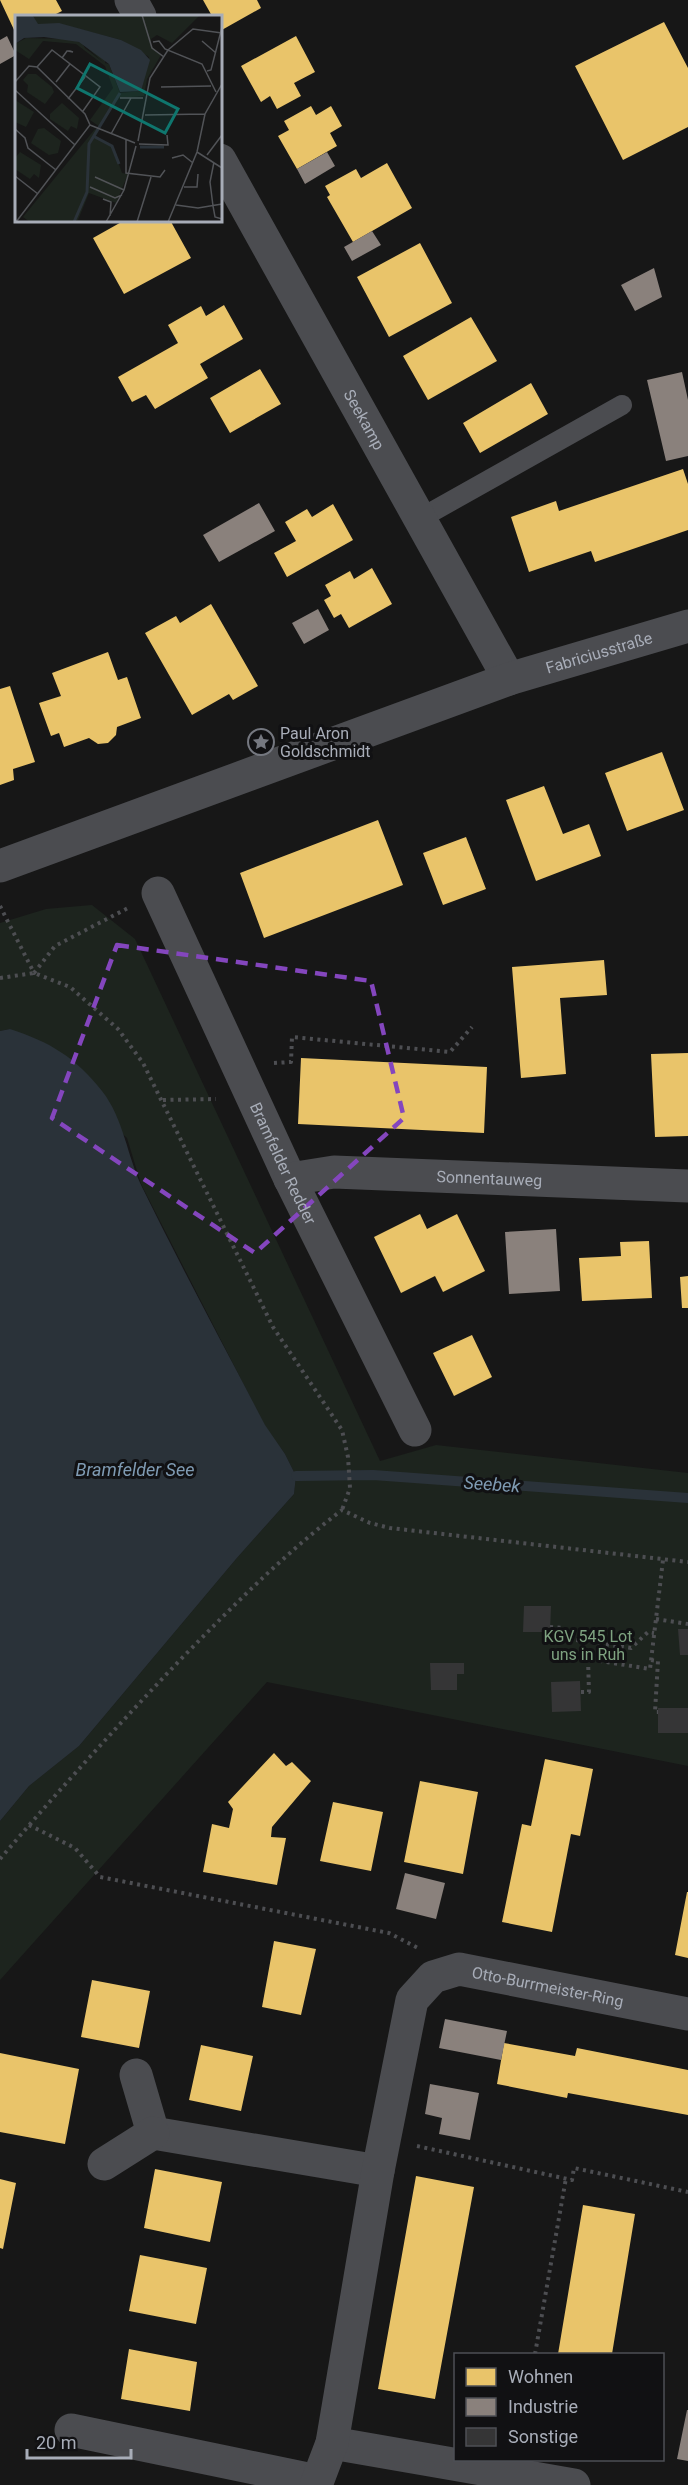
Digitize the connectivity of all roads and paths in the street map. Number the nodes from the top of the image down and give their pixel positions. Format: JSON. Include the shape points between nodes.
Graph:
{"nodes":[{"id":1,"x":131,"y":0,"type":"edge"},
{"id":2,"x":139,"y":15,"type":"edge"},
{"id":3,"x":222,"y":164,"type":"edge"},
{"id":4,"x":622,"y":405,"type":"dead end"},
{"id":5,"x":421,"y":518,"type":"junction"},
{"id":6,"x":688,"y":626,"type":"edge"},
{"id":7,"x":509,"y":679,"type":"junction"},
{"id":8,"x":0,"y":866,"type":"edge"},
{"id":9,"x":158,"y":893,"type":"joint"},
{"id":10,"x":0,"y":906,"type":"edge"},
{"id":11,"x":34,"y":973,"type":"junction"},
{"id":12,"x":0,"y":978,"type":"edge"},
{"id":13,"x":472,"y":1027,"type":"dead end"},
{"id":14,"x":236,"y":1065,"type":"junction"},
{"id":15,"x":251,"y":1098,"type":"junction"},
{"id":16,"x":163,"y":1100,"type":"junction"},
{"id":17,"x":290,"y":1179,"type":"junction"},
{"id":18,"x":688,"y":1186,"type":"edge"},
{"id":19,"x":416,"y":1430,"type":"dead end"},
{"id":20,"x":342,"y":1510,"type":"junction"},
{"id":21,"x":663,"y":1560,"type":"junction"},
{"id":22,"x":688,"y":1562,"type":"edge"},
{"id":23,"x":656,"y":1619,"type":"junction"},
{"id":24,"x":688,"y":1624,"type":"edge"},
{"id":25,"x":550,"y":1627,"type":"dead end"},
{"id":26,"x":654,"y":1634,"type":"junction"},
{"id":27,"x":651,"y":1660,"type":"junction"},
{"id":28,"x":581,"y":1692,"type":"dead end"},
{"id":29,"x":658,"y":1712,"type":"dead end"},
{"id":30,"x":29,"y":1826,"type":"junction"},
{"id":31,"x":0,"y":1859,"type":"edge"},
{"id":32,"x":459,"y":1969,"type":"junction"},
{"id":33,"x":688,"y":2014,"type":"edge"},
{"id":34,"x":136,"y":2075,"type":"dead end"},
{"id":35,"x":153,"y":2133,"type":"junction"},
{"id":36,"x":384,"y":2139,"type":"junction"},
{"id":37,"x":104,"y":2164,"type":"dead end"},
{"id":38,"x":378,"y":2171,"type":"junction"},
{"id":39,"x":566,"y":2178,"type":"junction"},
{"id":40,"x":688,"y":2192,"type":"edge"},
{"id":41,"x":535,"y":2353,"type":"edge"},
{"id":42,"x":71,"y":2430,"type":"dead end"},
{"id":43,"x":332,"y":2443,"type":"junction"},
{"id":44,"x":317,"y":2483,"type":"edge"},
{"id":45,"x":574,"y":2485,"type":"edge"}],
"edges":[{"from":1,"to":2,"type":"street"},
{"from":3,"to":5,"type":"street","name":"Seekamp"},
{"from":4,"to":5,"type":"lane"},
{"from":5,"to":7,"type":"street","name":"Seekamp"},
{"from":6,"to":7,"type":"street","name":"Fabriciusstraße"},
{"from":7,"to":8,"type":"street","name":"Fabriciusstraße"},
{"from":9,"to":11,"type":"path","via":[[55,946]]},
{"from":9,"to":14,"type":"street","name":"Bramfelder Redder"},
{"from":10,"to":11,"type":"path"},
{"from":11,"to":12,"type":"path"},
{"from":11,"to":16,"type":"path","via":[[70,987],[118,1029]]},
{"from":13,"to":14,"type":"path","via":[[450,1052],[292,1037],[291,1062]]},
{"from":14,"to":15,"type":"street","name":"Bramfelder Redder"},
{"from":15,"to":16,"type":"path"},
{"from":15,"to":17,"type":"street","name":"Bramfelder Redder"},
{"from":16,"to":20,"type":"path","via":[[273,1327],[342,1430],[350,1488]]},
{"from":17,"to":18,"type":"street","name":"Sonnentauweg","via":[[334,1172]]},
{"from":17,"to":19,"type":"street","name":"Bramfelder Redder"},
{"from":20,"to":21,"type":"path","via":[[390,1528]]},
{"from":20,"to":30,"type":"path","via":[[252,1586],[139,1703]]},
{"from":21,"to":22,"type":"path"},
{"from":21,"to":23,"type":"path"},
{"from":23,"to":24,"type":"path"},
{"from":23,"to":26,"type":"path"},
{"from":25,"to":26,"type":"path","via":[[563,1628],[562,1638],[631,1648],[648,1632]]},
{"from":26,"to":27,"type":"path"},
{"from":27,"to":28,"type":"path","via":[[650,1669],[588,1659],[589,1692]]},
{"from":27,"to":29,"type":"path","via":[[658,1661]]},
{"from":30,"to":31,"type":"path"},
{"from":30,"to":32,"type":"path","via":[[75,1848],[100,1877],[389,1933]]},
{"from":32,"to":33,"type":"street","name":"Otto-Burrmeister-Ring"},
{"from":32,"to":36,"type":"street","name":"Otto-Burrmeister-Ring","via":[[433,1977],[412,2000]]},
{"from":34,"to":35,"type":"street"},
{"from":35,"to":37,"type":"street"},
{"from":35,"to":38,"type":"street"},
{"from":36,"to":38,"type":"street","name":"Otto-Burrmeister-Ring"},
{"from":36,"to":39,"type":"path"},
{"from":38,"to":43,"type":"street","name":"Otto-Burrmeister-Ring"},
{"from":39,"to":40,"type":"path","via":[[572,2180],[574,2168]]},
{"from":39,"to":41,"type":"path"},
{"from":42,"to":44,"type":"street","name":"Otto-Burrmeister-Ring"},
{"from":43,"to":44,"type":"street","name":"Otto-Burrmeister-Ring"},
{"from":43,"to":45,"type":"street"}]}
